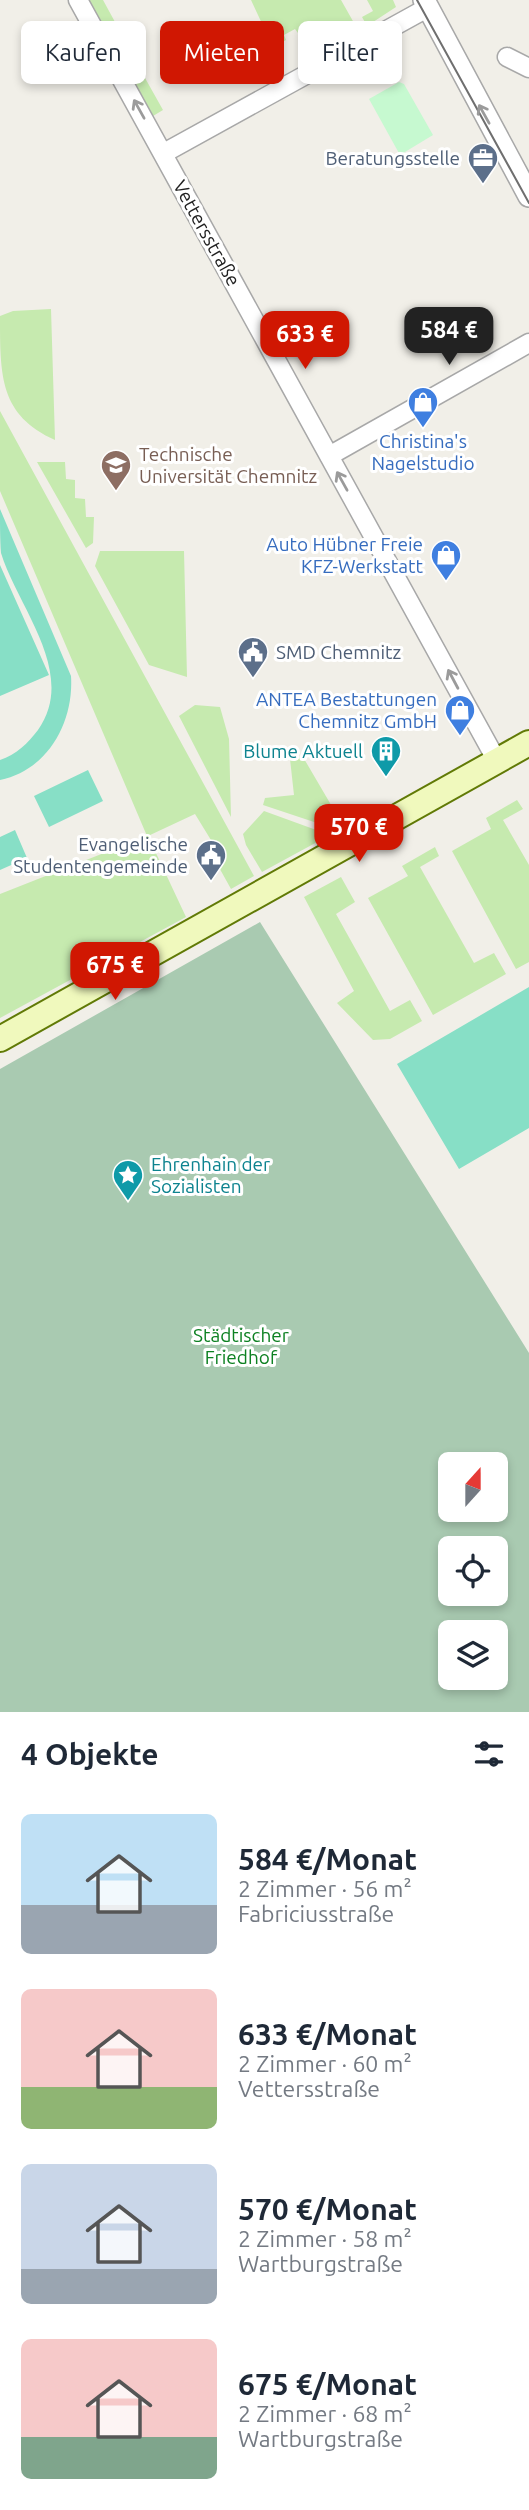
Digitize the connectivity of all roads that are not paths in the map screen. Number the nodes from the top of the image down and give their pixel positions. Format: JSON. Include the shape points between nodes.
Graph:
{"nodes":[{"id":1,"x":78,"y":0,"type":"edge"},
{"id":2,"x":425,"y":4,"type":"edge"},
{"id":3,"x":507,"y":57,"type":"dead end"},
{"id":4,"x":529,"y":68,"type":"edge"},
{"id":5,"x":164,"y":153,"type":"junction"},
{"id":6,"x":529,"y":196,"type":"edge"},
{"id":7,"x":529,"y":343,"type":"edge"},
{"id":8,"x":329,"y":456,"type":"junction"},
{"id":9,"x":529,"y":743,"type":"edge"},
{"id":10,"x":497,"y":761,"type":"junction"},
{"id":11,"x":0,"y":1039,"type":"edge"}],
"edges":[{"from":5,"to":1,"type":"street","name":"Vettersstraße","one_way":true},
{"from":2,"to":5,"type":"street"},
{"from":6,"to":2,"type":"street","one_way":true},
{"from":3,"to":4,"type":"street"},
{"from":5,"to":8,"type":"street","name":"Vettersstraße"},
{"from":7,"to":8,"type":"street"},
{"from":10,"to":8,"type":"street","name":"Vettersstraße","one_way":true},
{"from":9,"to":10,"type":"main road"},
{"from":10,"to":11,"type":"main road"}]}
